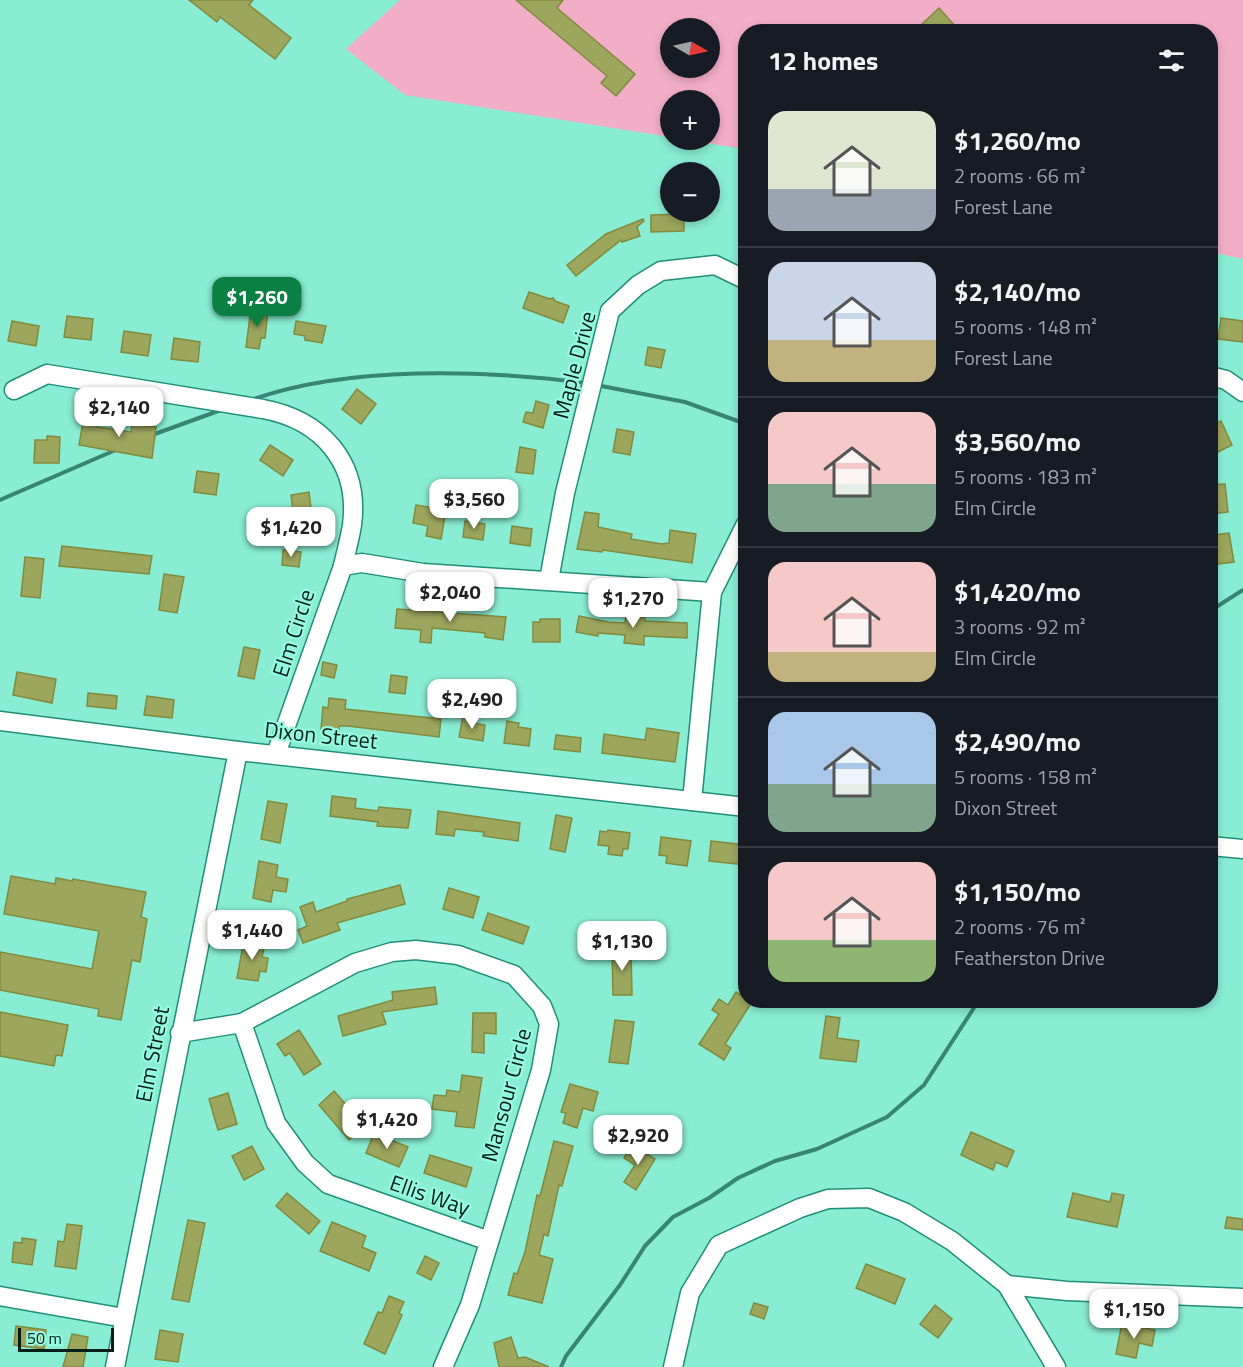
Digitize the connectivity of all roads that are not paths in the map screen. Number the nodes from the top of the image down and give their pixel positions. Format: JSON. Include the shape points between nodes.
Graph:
{"nodes":[{"id":1,"x":738,"y":276,"type":"edge"},
{"id":2,"x":1218,"y":378,"type":"edge"},
{"id":3,"x":15,"y":390,"type":"dead end"},
{"id":4,"x":1243,"y":392,"type":"edge"},
{"id":5,"x":738,"y":540,"type":"edge"},
{"id":6,"x":342,"y":566,"type":"junction"},
{"id":7,"x":549,"y":580,"type":"junction"},
{"id":8,"x":712,"y":592,"type":"junction"},
{"id":9,"x":0,"y":721,"type":"edge"},
{"id":10,"x":238,"y":751,"type":"junction"},
{"id":11,"x":276,"y":754,"type":"junction"},
{"id":12,"x":692,"y":801,"type":"junction"},
{"id":13,"x":738,"y":806,"type":"edge"},
{"id":14,"x":1218,"y":847,"type":"edge"},
{"id":15,"x":1243,"y":849,"type":"edge"},
{"id":16,"x":242,"y":1023,"type":"junction"},
{"id":17,"x":180,"y":1034,"type":"junction"},
{"id":18,"x":489,"y":1241,"type":"junction"},
{"id":19,"x":1007,"y":1285,"type":"junction"},
{"id":20,"x":0,"y":1296,"type":"edge"},
{"id":21,"x":1243,"y":1298,"type":"edge"},
{"id":22,"x":124,"y":1318,"type":"junction"},
{"id":23,"x":115,"y":1367,"type":"edge"},
{"id":24,"x":442,"y":1367,"type":"edge"},
{"id":25,"x":672,"y":1367,"type":"edge"},
{"id":26,"x":1056,"y":1367,"type":"edge"}],
"edges":[{"from":1,"to":7,"type":"street","name":"Maple Drive","via":[[715,265],[661,271],[638,285],[610,311],[565,493]]},
{"from":2,"to":4,"type":"street"},
{"from":3,"to":6,"type":"street","name":"Elm Circle","via":[[47,374],[263,409],[306,422],[326,439],[351,482],[352,524]]},
{"from":5,"to":8,"type":"street"},
{"from":6,"to":7,"type":"street","via":[[362,563],[423,573]]},
{"from":6,"to":11,"type":"street","name":"Elm Circle"},
{"from":7,"to":8,"type":"street"},
{"from":8,"to":12,"type":"street"},
{"from":9,"to":10,"type":"street","name":"Dixon Street"},
{"from":10,"to":11,"type":"street","name":"Dixon Street"},
{"from":10,"to":17,"type":"street","name":"Elm Street"},
{"from":11,"to":12,"type":"street","name":"Dixon Street"},
{"from":12,"to":13,"type":"street","name":"Dixon Street"},
{"from":14,"to":15,"type":"street"},
{"from":16,"to":17,"type":"street","name":"Mansour Circle"},
{"from":16,"to":18,"type":"street","name":"Ellis Way","via":[[276,1123],[305,1163],[328,1184]]},
{"from":16,"to":18,"type":"street","name":"Mansour Circle","via":[[355,963],[392,952],[436,950],[458,954],[514,975],[542,1006],[549,1024],[541,1070]]},
{"from":17,"to":22,"type":"street","name":"Elm Street"},
{"from":18,"to":24,"type":"street","name":"Mansour Circle","via":[[470,1305]]},
{"from":19,"to":21,"type":"street","via":[[1067,1292]]},
{"from":19,"to":25,"type":"street","via":[[952,1241],[904,1212],[869,1198],[828,1199],[785,1212],[719,1245],[690,1293]]},
{"from":19,"to":26,"type":"street"},
{"from":20,"to":22,"type":"street"},
{"from":22,"to":23,"type":"street","name":"Elm Street"}]}
